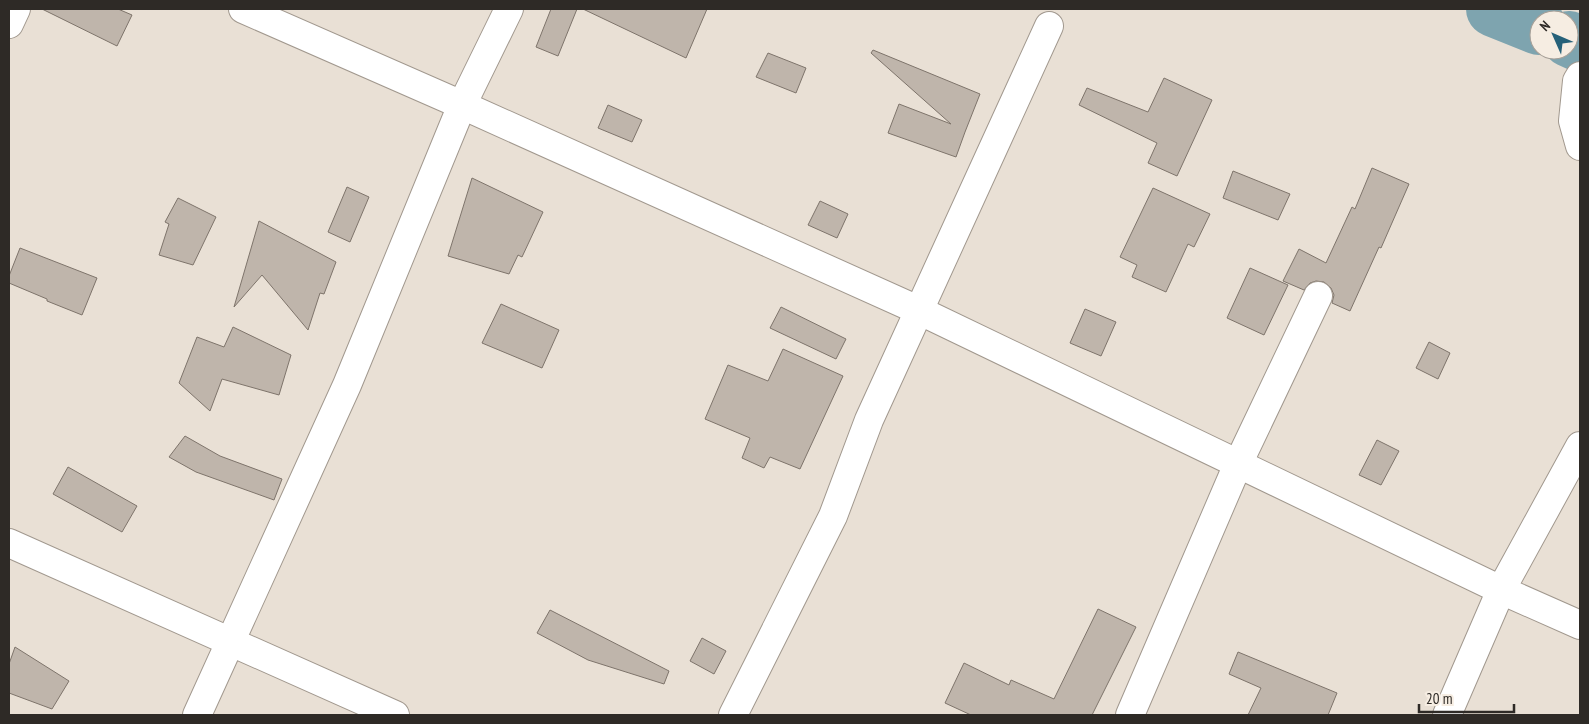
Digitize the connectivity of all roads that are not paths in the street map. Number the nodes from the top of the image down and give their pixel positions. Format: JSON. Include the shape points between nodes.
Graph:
{"nodes":[{"id":1,"x":16,"y":9,"type":"edge"},
{"id":2,"x":243,"y":9,"type":"edge"},
{"id":3,"x":509,"y":9,"type":"edge"},
{"id":4,"x":9,"y":24,"type":"edge"},
{"id":5,"x":1048,"y":26,"type":"dead end"},
{"id":6,"x":1580,"y":76,"type":"edge"},
{"id":7,"x":462,"y":104,"type":"junction"},
{"id":8,"x":1580,"y":146,"type":"edge"},
{"id":9,"x":1318,"y":296,"type":"dead end"},
{"id":10,"x":918,"y":310,"type":"junction"},
{"id":11,"x":1580,"y":446,"type":"edge"},
{"id":12,"x":1238,"y":464,"type":"junction"},
{"id":13,"x":9,"y":543,"type":"edge"},
{"id":14,"x":1501,"y":590,"type":"junction"},
{"id":15,"x":1580,"y":625,"type":"edge"},
{"id":16,"x":230,"y":642,"type":"junction"},
{"id":17,"x":197,"y":715,"type":"edge"},
{"id":18,"x":395,"y":715,"type":"edge"},
{"id":19,"x":733,"y":715,"type":"edge"},
{"id":20,"x":1130,"y":715,"type":"edge"},
{"id":21,"x":1447,"y":715,"type":"edge"}],
"edges":[{"from":1,"to":4,"type":"street"},
{"from":2,"to":7,"type":"street"},
{"from":3,"to":7,"type":"street"},
{"from":5,"to":10,"type":"street"},
{"from":6,"to":8,"type":"street","via":[[1573,121]]},
{"from":7,"to":10,"type":"street"},
{"from":7,"to":16,"type":"street","via":[[347,385]]},
{"from":9,"to":12,"type":"street"},
{"from":10,"to":12,"type":"street"},
{"from":10,"to":19,"type":"street","via":[[869,420],[833,516]]},
{"from":11,"to":14,"type":"street"},
{"from":12,"to":14,"type":"street"},
{"from":12,"to":20,"type":"street"},
{"from":13,"to":16,"type":"street"},
{"from":14,"to":15,"type":"street"},
{"from":14,"to":21,"type":"street"},
{"from":16,"to":17,"type":"street"},
{"from":16,"to":18,"type":"street"}]}
